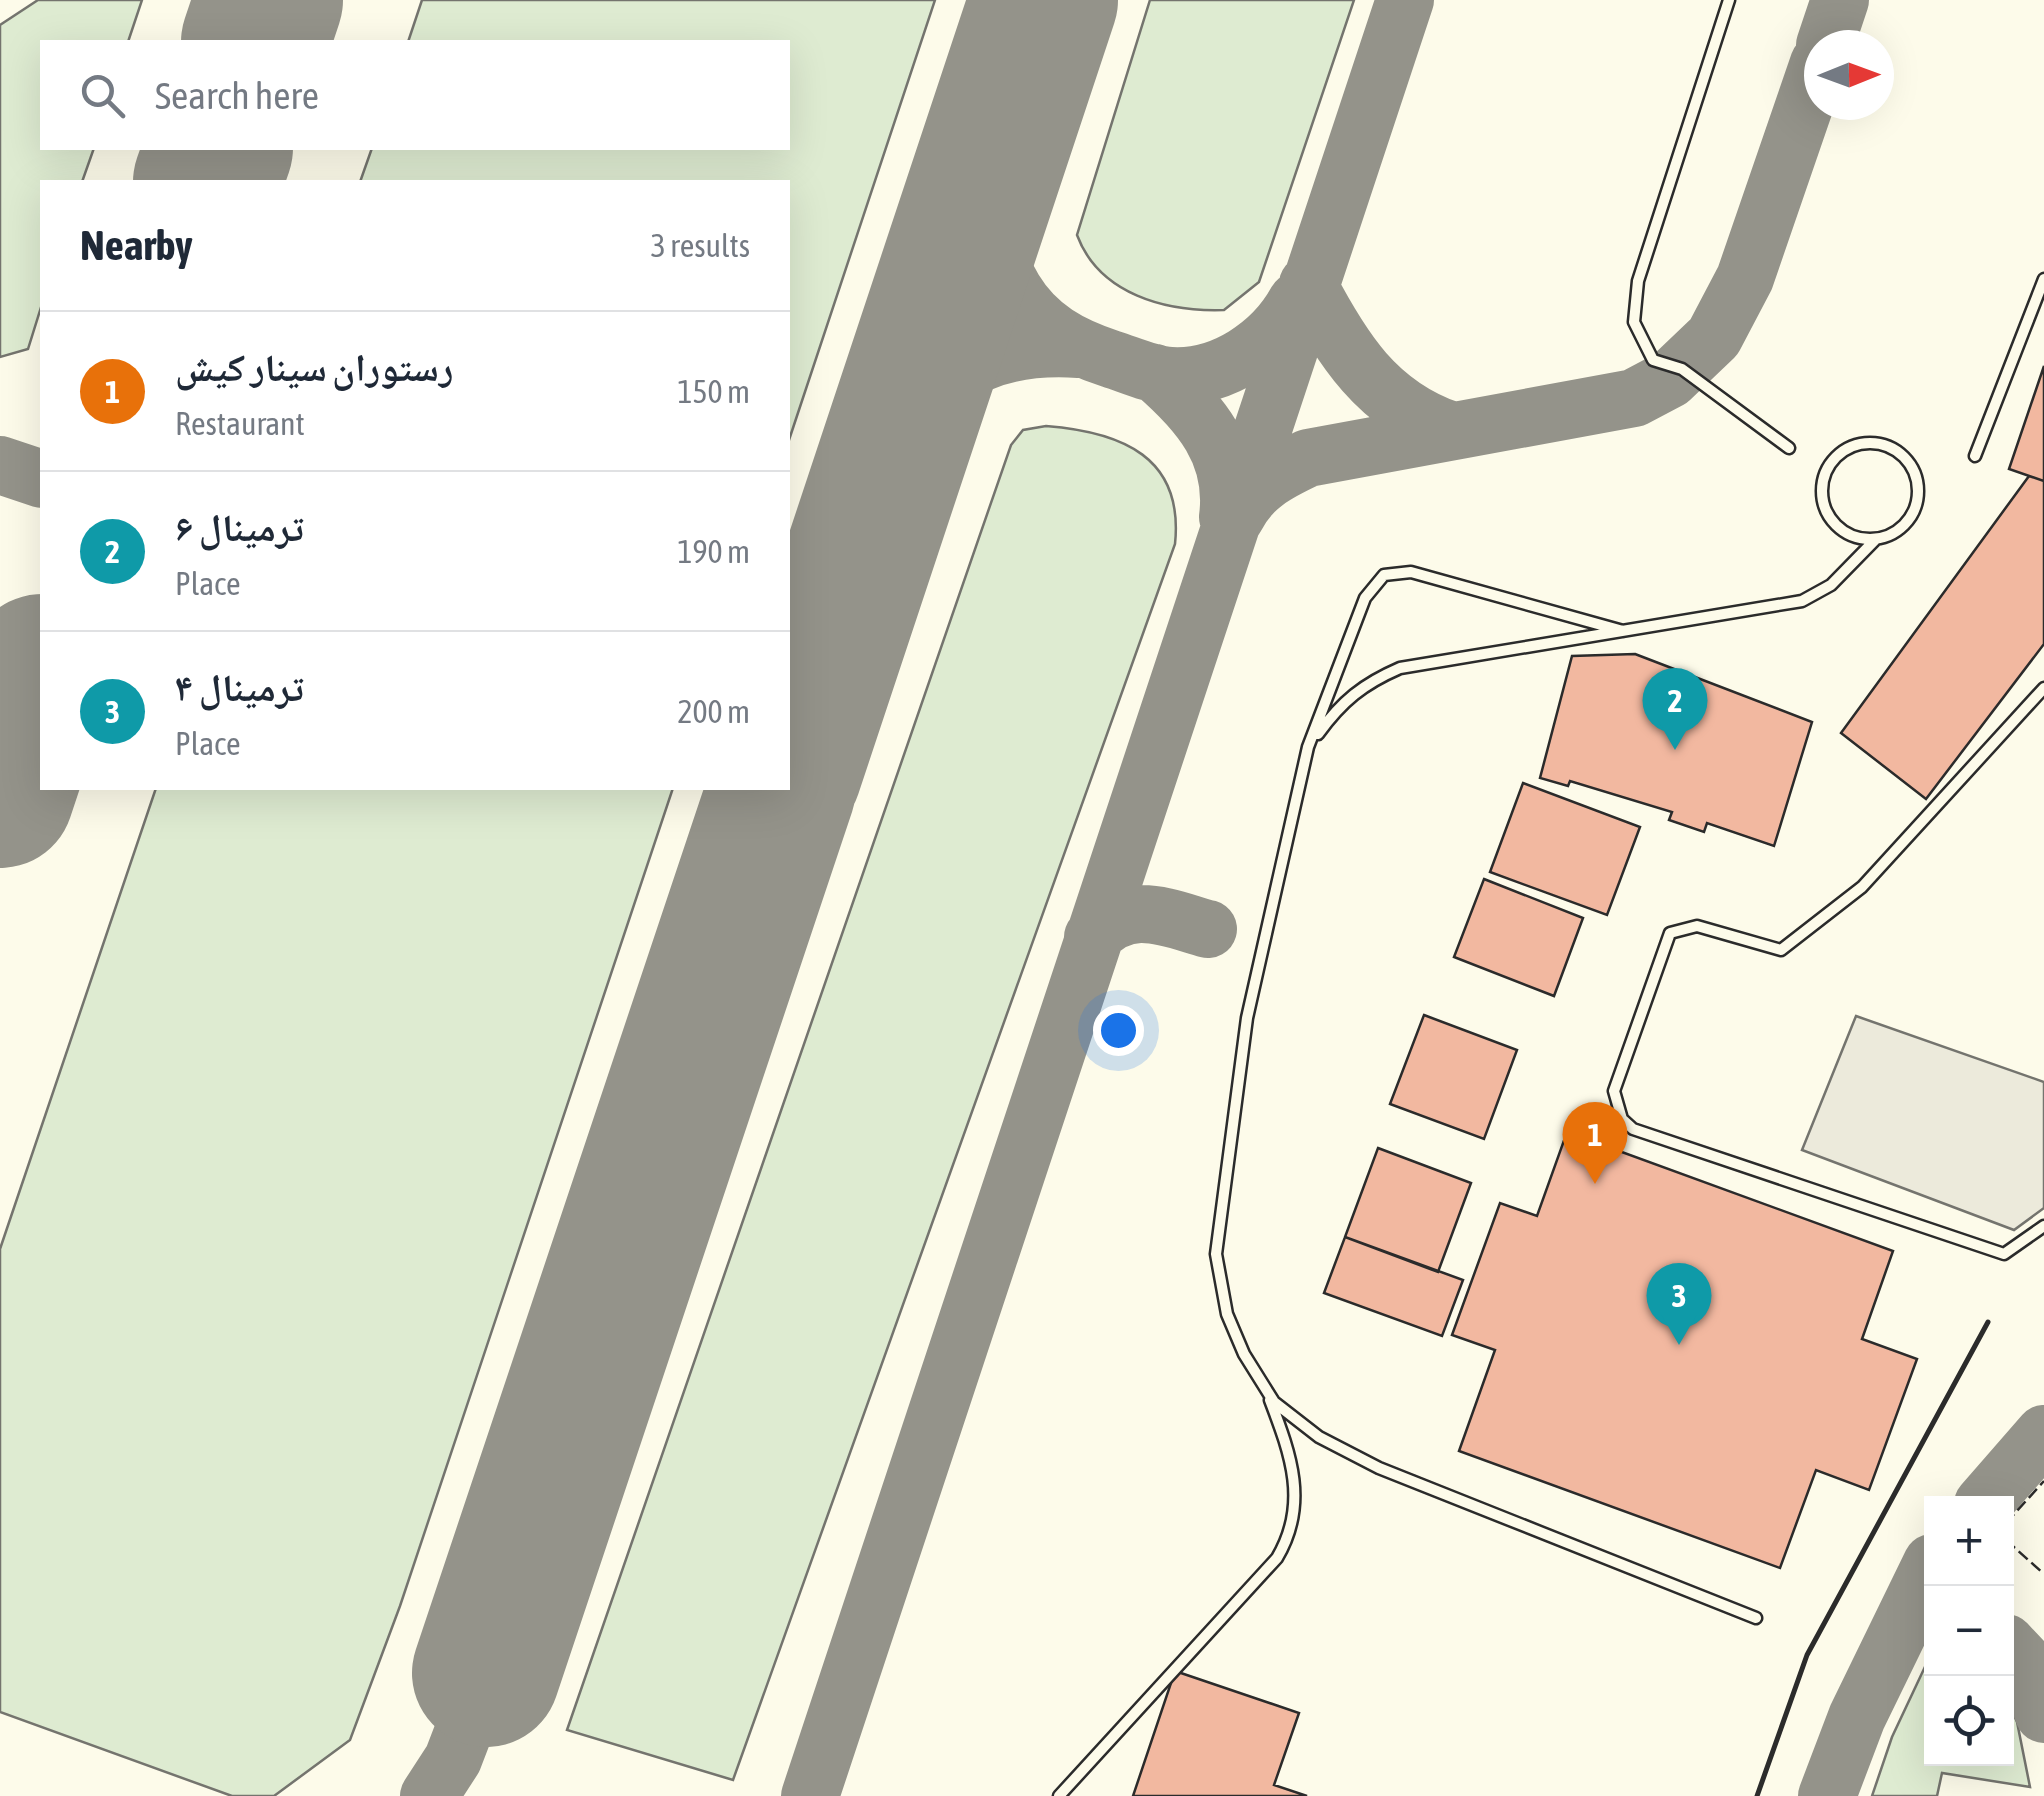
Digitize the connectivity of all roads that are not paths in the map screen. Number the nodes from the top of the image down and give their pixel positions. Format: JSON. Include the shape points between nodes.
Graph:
{"nodes":[{"id":1,"x":1729,"y":0,"type":"edge"},
{"id":2,"x":2044,"y":279,"type":"edge"},
{"id":3,"x":1789,"y":448,"type":"dead end"},
{"id":4,"x":1975,"y":456,"type":"dead end"},
{"id":5,"x":1876,"y":539,"type":"junction"},
{"id":6,"x":1623,"y":631,"type":"junction"},
{"id":7,"x":2044,"y":688,"type":"edge"},
{"id":8,"x":1308,"y":747,"type":"junction"},
{"id":9,"x":2044,"y":1226,"type":"edge"},
{"id":10,"x":1267,"y":1392,"type":"junction"},
{"id":11,"x":1756,"y":1618,"type":"dead end"},
{"id":12,"x":1059,"y":1796,"type":"edge"}],
"edges":[{"from":1,"to":3,"type":"lane","via":[[1638,281],[1634,322],[1653,360],[1682,368]]},
{"from":2,"to":4,"type":"lane"},
{"from":5,"to":5,"type":"lane","via":[[1904,526],[1917,482],[1902,454],[1874,442],[1831,462],[1824,508],[1845,532]]},
{"from":5,"to":6,"type":"lane","via":[[1831,585],[1802,601]]},
{"from":6,"to":8,"type":"lane","via":[[1400,668],[1341,702]]},
{"from":6,"to":8,"type":"lane","via":[[1412,572],[1384,575],[1364,598]]},
{"from":7,"to":9,"type":"lane","via":[[1862,888],[1781,950],[1697,926],[1670,933],[1614,1091],[1622,1119],[1633,1130],[2004,1254]]},
{"from":8,"to":10,"type":"lane","via":[[1246,1018],[1216,1254],[1227,1314]]},
{"from":10,"to":11,"type":"lane","via":[[1319,1436],[1379,1468]]},
{"from":10,"to":12,"type":"lane","via":[[1295,1474],[1290,1535],[1277,1558]]}]}
